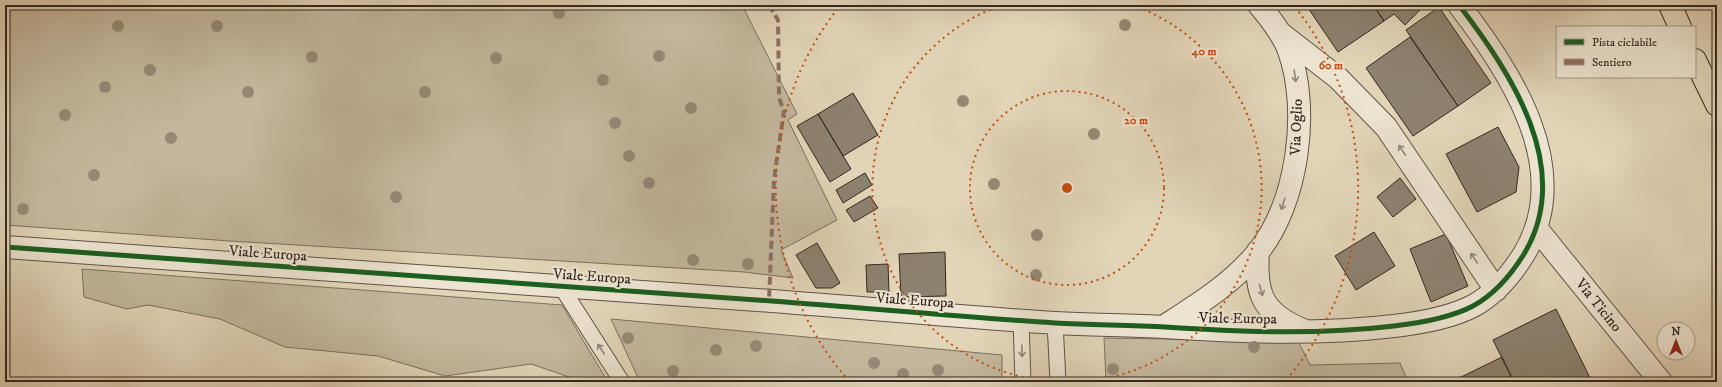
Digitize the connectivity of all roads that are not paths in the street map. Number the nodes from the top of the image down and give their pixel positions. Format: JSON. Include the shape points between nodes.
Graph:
{"nodes":[{"id":1,"x":1259,"y":5,"type":"edge"},
{"id":2,"x":1459,"y":5,"type":"edge"},
{"id":3,"x":1670,"y":5,"type":"edge"},
{"id":4,"x":1680,"y":26,"type":"edge"},
{"id":5,"x":1279,"y":32,"type":"junction"},
{"id":6,"x":1696,"y":62,"type":"edge"},
{"id":7,"x":1717,"y":105,"type":"edge"},
{"id":8,"x":1537,"y":229,"type":"junction"},
{"id":9,"x":5,"y":247,"type":"edge"},
{"id":10,"x":1258,"y":251,"type":"junction"},
{"id":11,"x":560,"y":285,"type":"junction"},
{"id":12,"x":1496,"y":290,"type":"junction"},
{"id":13,"x":1021,"y":320,"type":"junction"},
{"id":14,"x":1055,"y":322,"type":"junction"},
{"id":15,"x":1163,"y":327,"type":"junction"},
{"id":16,"x":1308,"y":332,"type":"junction"},
{"id":17,"x":622,"y":382,"type":"edge"},
{"id":18,"x":1023,"y":382,"type":"edge"},
{"id":19,"x":1058,"y":382,"type":"edge"},
{"id":20,"x":1661,"y":382,"type":"edge"}],
"edges":[{"from":1,"to":5,"type":"street","name":"Via Oglio"},
{"from":2,"to":8,"type":"street","name":"Viale Europa","via":[[1498,57],[1522,102],[1531,127],[1542,168],[1542,200]]},
{"from":3,"to":4,"type":"main road"},
{"from":5,"to":10,"type":"street","name":"Via Oglio","one_way":true,"via":[[1294,67],[1298,100],[1296,156],[1282,208]]},
{"from":12,"to":5,"type":"street","one_way":true,"via":[[1386,127],[1338,78]]},
{"from":6,"to":7,"type":"main road"},
{"from":8,"to":12,"type":"street","name":"Viale Europa","via":[[1519,262]]},
{"from":8,"to":20,"type":"street","name":"Via Ticino"},
{"from":9,"to":11,"type":"street","name":"Viale Europa"},
{"from":10,"to":15,"type":"street","name":"Via Oglio","via":[[1228,282]]},
{"from":10,"to":16,"type":"street","one_way":true,"via":[[1257,268],[1264,301],[1279,319]]},
{"from":11,"to":13,"type":"street","name":"Viale Europa"},
{"from":17,"to":11,"type":"lane","one_way":true},
{"from":12,"to":16,"type":"street","name":"Viale Europa","via":[[1460,312],[1424,321],[1367,329]]},
{"from":13,"to":14,"type":"street","name":"Viale Europa"},
{"from":13,"to":18,"type":"lane","one_way":true},
{"from":14,"to":15,"type":"street","name":"Viale Europa"},
{"from":14,"to":19,"type":"lane"},
{"from":15,"to":16,"type":"street","name":"Viale Europa"}]}
